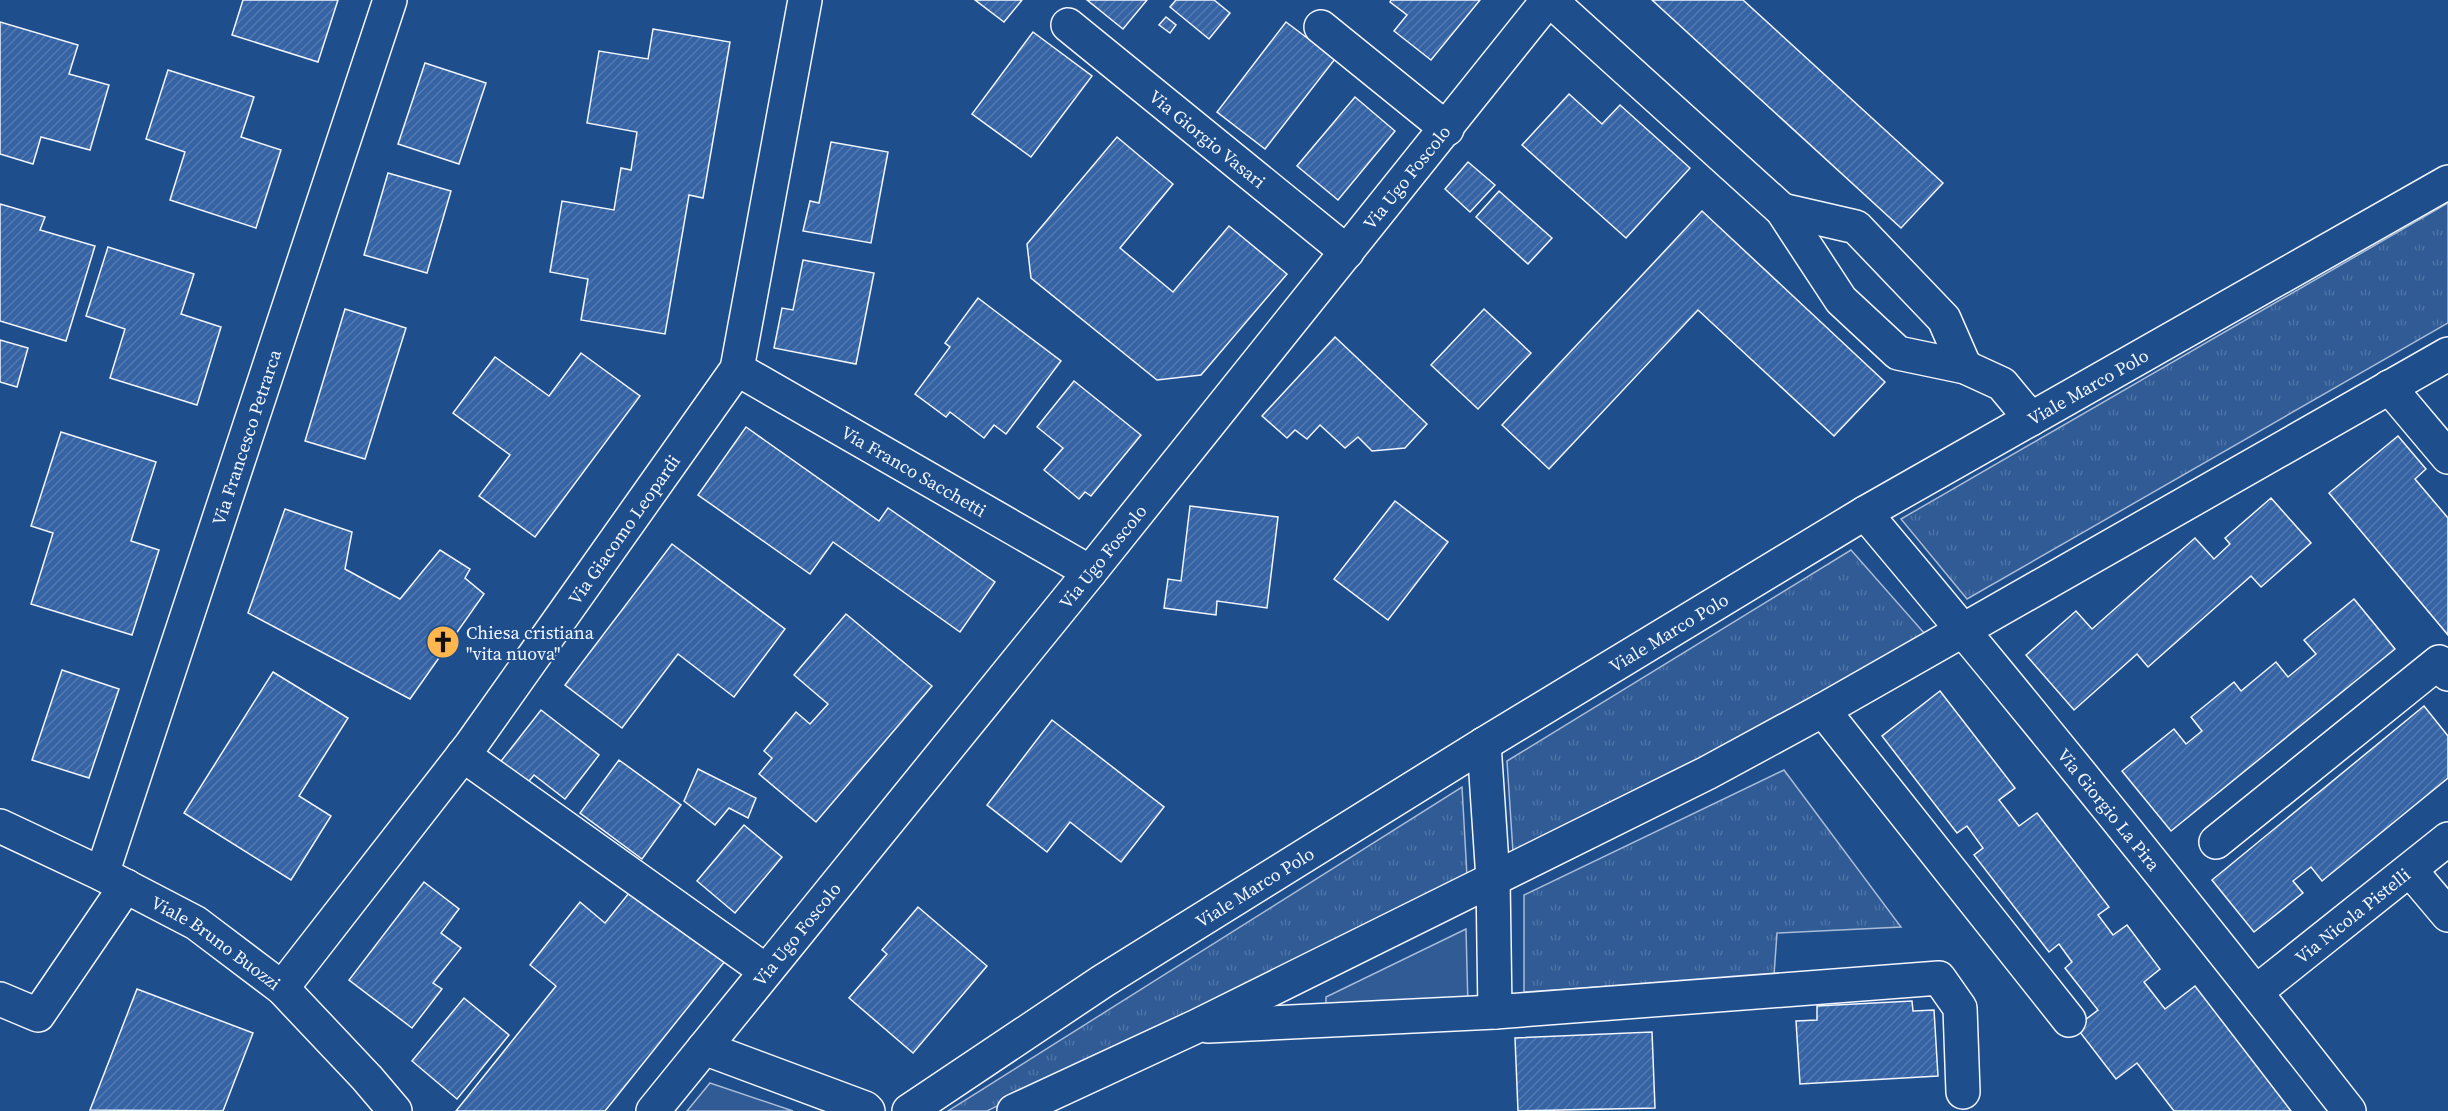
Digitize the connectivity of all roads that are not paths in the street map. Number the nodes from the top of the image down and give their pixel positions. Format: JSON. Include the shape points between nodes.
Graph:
{"nodes":[{"id":1,"x":390,"y":0,"type":"edge"},
{"id":2,"x":805,"y":0,"type":"edge"},
{"id":3,"x":1549,"y":0,"type":"edge"},
{"id":4,"x":1068,"y":25,"type":"dead end"},
{"id":5,"x":1320,"y":27,"type":"dead end"},
{"id":6,"x":1446,"y":129,"type":"junction"},
{"id":7,"x":2448,"y":182,"type":"edge"},
{"id":8,"x":1782,"y":210,"type":"junction"},
{"id":9,"x":1347,"y":252,"type":"junction"},
{"id":10,"x":2448,"y":354,"type":"edge"},
{"id":11,"x":1965,"y":367,"type":"junction"},
{"id":12,"x":737,"y":369,"type":"junction"},
{"id":13,"x":2389,"y":387,"type":"junction"},
{"id":14,"x":2031,"y":419,"type":"junction"},
{"id":15,"x":2448,"y":457,"type":"edge"},
{"id":16,"x":1865,"y":513,"type":"junction"},
{"id":17,"x":1090,"y":573,"type":"junction"},
{"id":18,"x":1962,"y":629,"type":"junction"},
{"id":19,"x":2448,"y":674,"type":"edge"},
{"id":20,"x":1823,"y":710,"type":"junction"},
{"id":21,"x":1484,"y":744,"type":"junction"},
{"id":22,"x":463,"y":755,"type":"junction"},
{"id":23,"x":0,"y":826,"type":"edge"},
{"id":24,"x":2448,"y":839,"type":"edge"},
{"id":25,"x":2216,"y":842,"type":"dead end"},
{"id":26,"x":2410,"y":870,"type":"junction"},
{"id":27,"x":1493,"y":879,"type":"junction"},
{"id":28,"x":114,"y":880,"type":"junction"},
{"id":29,"x":2448,"y":915,"type":"edge"},
{"id":30,"x":766,"y":971,"type":"junction"},
{"id":31,"x":282,"y":988,"type":"junction"},
{"id":32,"x":2256,"y":992,"type":"junction"},
{"id":33,"x":0,"y":999,"type":"edge"},
{"id":34,"x":1495,"y":1012,"type":"junction"},
{"id":35,"x":2069,"y":1020,"type":"dead end"},
{"id":36,"x":1194,"y":1027,"type":"junction"},
{"id":37,"x":705,"y":1048,"type":"junction"},
{"id":38,"x":1963,"y":1092,"type":"dead end"},
{"id":39,"x":395,"y":1111,"type":"edge"},
{"id":40,"x":653,"y":1111,"type":"edge"},
{"id":41,"x":868,"y":1111,"type":"edge"},
{"id":42,"x":909,"y":1111,"type":"edge"},
{"id":43,"x":1014,"y":1111,"type":"edge"},
{"id":44,"x":2349,"y":1111,"type":"edge"}],
"edges":[{"from":1,"to":28,"type":"street","name":"Via Francesco Petrarca"},
{"from":2,"to":12,"type":"street","name":"Via Giacomo Leopardi"},
{"from":3,"to":6,"type":"street","name":"Via Ugo Foscolo"},
{"from":3,"to":8,"type":"street"},
{"from":4,"to":9,"type":"street","name":"Via Giorgio Vasari"},
{"from":5,"to":6,"type":"street"},
{"from":6,"to":9,"type":"street","name":"Via Ugo Foscolo"},
{"from":7,"to":14,"type":"street","name":"Viale Marco Polo"},
{"from":8,"to":11,"type":"street","via":[[1840,300],[1898,353]]},
{"from":8,"to":11,"type":"street","via":[[1856,227],[1944,319]]},
{"from":9,"to":17,"type":"street","name":"Via Ugo Foscolo"},
{"from":10,"to":13,"type":"street"},
{"from":11,"to":14,"type":"street","via":[[2002,384]]},
{"from":12,"to":17,"type":"street","name":"Via Franco Sacchetti"},
{"from":12,"to":22,"type":"street","name":"Via Giacomo Leopardi"},
{"from":13,"to":15,"type":"street"},
{"from":13,"to":18,"type":"street"},
{"from":14,"to":16,"type":"street","name":"Viale Marco Polo"},
{"from":16,"to":18,"type":"street","name":"Via Giorgio La Pira"},
{"from":16,"to":21,"type":"street","name":"Viale Marco Polo"},
{"from":17,"to":30,"type":"street","name":"Via Ugo Foscolo"},
{"from":18,"to":20,"type":"street"},
{"from":18,"to":32,"type":"street","name":"Via Giorgio La Pira"},
{"from":19,"to":25,"type":"street","via":[[2439,662]]},
{"from":20,"to":27,"type":"street","via":[[1707,773]]},
{"from":20,"to":35,"type":"street"},
{"from":21,"to":27,"type":"street"},
{"from":21,"to":42,"type":"street","name":"Viale Marco Polo","via":[[1102,981]]},
{"from":22,"to":30,"type":"street"},
{"from":22,"to":31,"type":"street","name":"Via Giacomo Leopardi"},
{"from":23,"to":28,"type":"street","name":"Viale Bruno Buozzi"},
{"from":24,"to":26,"type":"street","name":"Via Nicola Pistelli"},
{"from":26,"to":29,"type":"street"},
{"from":26,"to":32,"type":"street","name":"Via Nicola Pistelli"},
{"from":27,"to":34,"type":"street"},
{"from":27,"to":36,"type":"street"},
{"from":28,"to":31,"type":"street","name":"Viale Bruno Buozzi","via":[[196,923]]},
{"from":28,"to":33,"type":"street","name":"Via Francesco Petrarca","via":[[38,1014]]},
{"from":30,"to":37,"type":"street","name":"Via Ugo Foscolo"},
{"from":31,"to":39,"type":"street","name":"Viale Bruno Buozzi"},
{"from":32,"to":44,"type":"street","name":"Via Giorgio La Pira"},
{"from":34,"to":36,"type":"street"},
{"from":34,"to":38,"type":"street","via":[[1939,978],[1960,1008]]},
{"from":36,"to":43,"type":"street"},
{"from":37,"to":40,"type":"street","name":"Via Ugo Foscolo"},
{"from":37,"to":41,"type":"street"}]}
